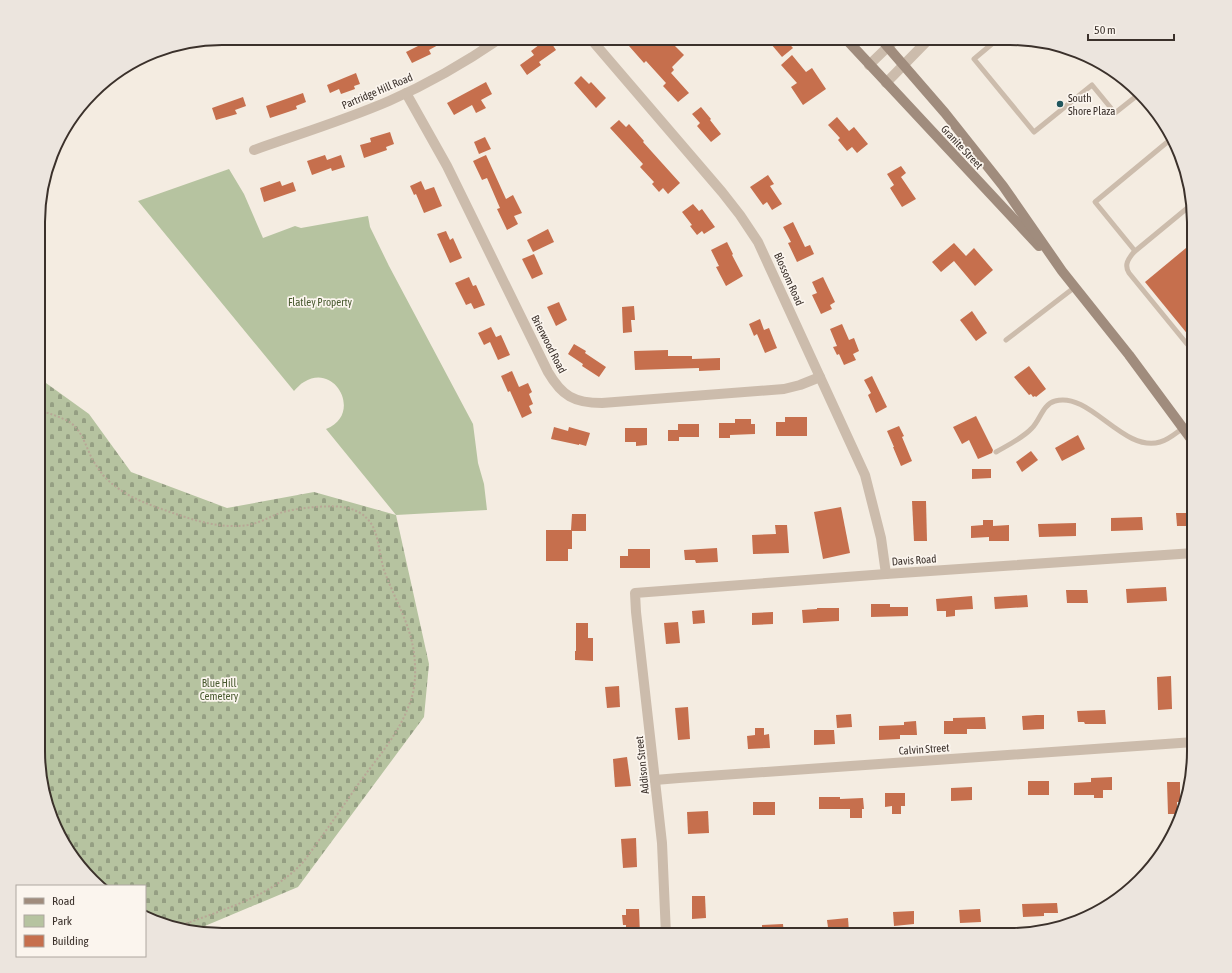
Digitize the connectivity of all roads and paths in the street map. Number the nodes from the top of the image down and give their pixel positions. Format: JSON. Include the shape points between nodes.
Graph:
{"nodes":[{"id":1,"x":491,"y":45,"type":"edge"},
{"id":2,"x":596,"y":45,"type":"edge"},
{"id":3,"x":851,"y":45,"type":"edge"},
{"id":4,"x":923,"y":45,"type":"edge"},
{"id":5,"x":991,"y":45,"type":"edge"},
{"id":6,"x":888,"y":47,"type":"joint"},
{"id":7,"x":869,"y":65,"type":"junction"},
{"id":8,"x":904,"y":65,"type":"junction"},
{"id":9,"x":886,"y":83,"type":"junction"},
{"id":10,"x":406,"y":93,"type":"junction"},
{"id":11,"x":1135,"y":97,"type":"edge"},
{"id":12,"x":1168,"y":141,"type":"edge"},
{"id":13,"x":254,"y":150,"type":"dead end"},
{"id":14,"x":1187,"y":209,"type":"edge"},
{"id":15,"x":1135,"y":251,"type":"junction"},
{"id":16,"x":1062,"y":271,"type":"junction"},
{"id":17,"x":1075,"y":287,"type":"junction"},
{"id":18,"x":1006,"y":340,"type":"dead end"},
{"id":19,"x":1187,"y":343,"type":"edge"},
{"id":20,"x":820,"y":378,"type":"junction"},
{"id":21,"x":45,"y":412,"type":"edge"},
{"id":22,"x":1183,"y":428,"type":"junction"},
{"id":23,"x":1187,"y":433,"type":"edge"},
{"id":24,"x":996,"y":452,"type":"dead end"},
{"id":25,"x":1187,"y":553,"type":"edge"},
{"id":26,"x":886,"y":574,"type":"junction"},
{"id":27,"x":635,"y":593,"type":"joint"},
{"id":28,"x":1187,"y":742,"type":"edge"},
{"id":29,"x":656,"y":780,"type":"junction"},
{"id":30,"x":184,"y":924,"type":"edge"},
{"id":31,"x":666,"y":928,"type":"edge"}],
"edges":[{"from":1,"to":10,"type":"street","name":"Partridge Hill Road"},
{"from":2,"to":20,"type":"street","name":"Blossom Road","via":[[747,224],[764,252]]},
{"from":3,"to":7,"type":"main road","name":"Granite Street"},
{"from":4,"to":8,"type":"street"},
{"from":5,"to":11,"type":"lane","via":[[974,59],[1034,132],[1092,85],[1115,113]]},
{"from":6,"to":7,"type":"street"},
{"from":6,"to":8,"type":"main road","name":"Granite Street"},
{"from":7,"to":9,"type":"main road","name":"Granite Street"},
{"from":8,"to":9,"type":"street"},
{"from":8,"to":16,"type":"main road","name":"Granite Street","via":[[1003,186]]},
{"from":9,"to":16,"type":"main road","name":"Granite Street"},
{"from":10,"to":13,"type":"street","name":"Partridge Hill Road","via":[[370,109]]},
{"from":10,"to":20,"type":"street","name":"Brierwood Road","via":[[447,166],[548,372],[566,395],[586,402],[602,403],[784,389]]},
{"from":12,"to":15,"type":"lane","via":[[1095,202]]},
{"from":14,"to":15,"type":"lane"},
{"from":15,"to":19,"type":"lane","via":[[1128,259],[1128,271]]},
{"from":16,"to":17,"type":"main road","name":"Granite Street"},
{"from":17,"to":18,"type":"lane"},
{"from":17,"to":22,"type":"main road","name":"Granite Street"},
{"from":20,"to":26,"type":"street","name":"Blossom Road","via":[[865,475],[881,538]]},
{"from":21,"to":30,"type":"path","via":[[75,426],[93,462],[121,491],[179,515],[206,523],[233,526],[256,523],[280,513],[312,508],[340,507],[359,513],[369,521],[375,531],[384,569],[411,636],[415,672],[413,693],[406,712],[393,736],[304,861],[291,875],[266,890]]},
{"from":22,"to":23,"type":"main road","name":"Granite Street"},
{"from":22,"to":24,"type":"lane","via":[[1165,440],[1146,443],[1123,433],[1080,404],[1060,400],[1047,406],[1028,432]]},
{"from":25,"to":26,"type":"street","name":"Davis Road"},
{"from":26,"to":27,"type":"street","name":"Davis Road"},
{"from":27,"to":29,"type":"street","name":"Addison Street"},
{"from":28,"to":29,"type":"street","name":"Calvin Street"},
{"from":29,"to":31,"type":"street","name":"Addison Street","via":[[663,855]]}]}
